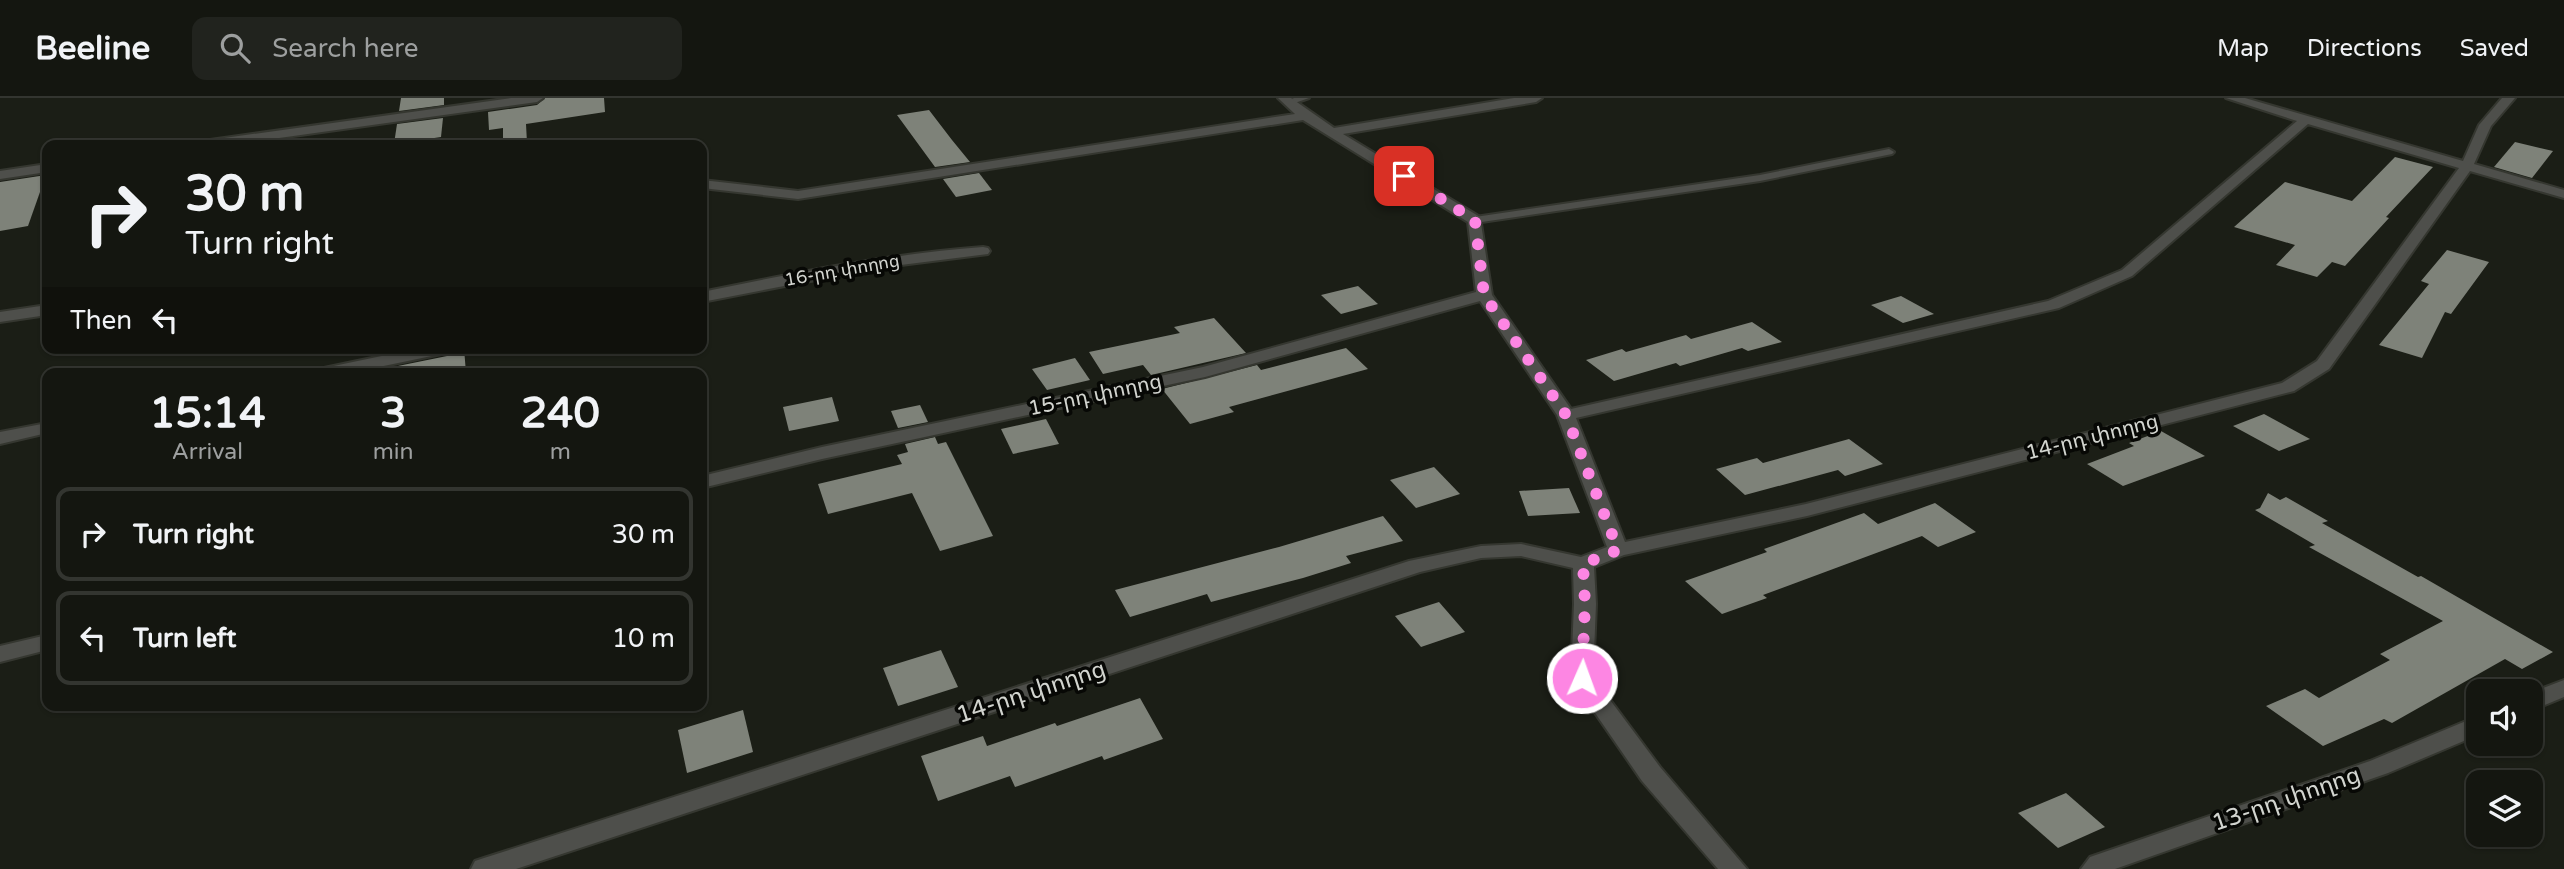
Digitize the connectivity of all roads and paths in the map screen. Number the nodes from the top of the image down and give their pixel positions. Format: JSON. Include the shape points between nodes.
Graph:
{"nodes":[{"id":1,"x":537,"y":98,"type":"edge"},
{"id":2,"x":1536,"y":98,"type":"edge"},
{"id":3,"x":2232,"y":98,"type":"edge"},
{"id":4,"x":2509,"y":98,"type":"edge"},
{"id":5,"x":1293,"y":99,"type":"edge"},
{"id":6,"x":1305,"y":116,"type":"junction"},
{"id":7,"x":2305,"y":120,"type":"junction"},
{"id":8,"x":1333,"y":132,"type":"junction"},
{"id":9,"x":239,"y":140,"type":"edge"},
{"id":10,"x":1889,"y":152,"type":"dead end"},
{"id":11,"x":2466,"y":168,"type":"junction"},
{"id":12,"x":42,"y":169,"type":"edge"},
{"id":13,"x":0,"y":175,"type":"edge"},
{"id":14,"x":707,"y":185,"type":"edge"},
{"id":15,"x":2564,"y":194,"type":"edge"},
{"id":16,"x":1475,"y":220,"type":"junction"},
{"id":17,"x":984,"y":251,"type":"dead end"},
{"id":18,"x":1484,"y":295,"type":"junction"},
{"id":19,"x":707,"y":296,"type":"edge"},
{"id":20,"x":42,"y":311,"type":"edge"},
{"id":21,"x":0,"y":317,"type":"edge"},
{"id":22,"x":417,"y":354,"type":"edge"},
{"id":23,"x":348,"y":368,"type":"edge"},
{"id":24,"x":1566,"y":415,"type":"junction"},
{"id":25,"x":42,"y":429,"type":"edge"},
{"id":26,"x":0,"y":438,"type":"edge"},
{"id":27,"x":707,"y":481,"type":"edge"},
{"id":28,"x":1618,"y":550,"type":"junction"},
{"id":29,"x":1583,"y":564,"type":"junction"},
{"id":30,"x":42,"y":644,"type":"edge"},
{"id":31,"x":0,"y":654,"type":"edge"},
{"id":32,"x":2564,"y":688,"type":"edge"},
{"id":33,"x":2543,"y":697,"type":"edge"},
{"id":34,"x":2466,"y":730,"type":"edge"},
{"id":35,"x":484,"y":869,"type":"edge"},
{"id":36,"x":1734,"y":869,"type":"edge"},
{"id":37,"x":2094,"y":869,"type":"edge"}],
"edges":[{"from":1,"to":9,"type":"street"},
{"from":2,"to":8,"type":"street"},
{"from":3,"to":7,"type":"street"},
{"from":4,"to":11,"type":"street","name":"14-րդ փողոց","via":[[2485,125]]},
{"from":5,"to":6,"type":"street"},
{"from":6,"to":8,"type":"street"},
{"from":6,"to":14,"type":"street","via":[[798,195]]},
{"from":7,"to":11,"type":"street"},
{"from":7,"to":24,"type":"street","via":[[2127,273],[2053,305]]},
{"from":8,"to":16,"type":"street"},
{"from":10,"to":16,"type":"lane","via":[[1760,178]]},
{"from":11,"to":15,"type":"street"},
{"from":11,"to":28,"type":"street","name":"14-րդ փողոց","via":[[2323,365],[2288,387],[1807,510]]},
{"from":12,"to":13,"type":"street"},
{"from":16,"to":18,"type":"street"},
{"from":17,"to":19,"type":"street","name":"16-րդ փողոց","via":[[933,254]]},
{"from":18,"to":24,"type":"street"},
{"from":18,"to":27,"type":"street","name":"15-րդ փողոց","via":[[1205,372]]},
{"from":20,"to":21,"type":"street"},
{"from":22,"to":23,"type":"street"},
{"from":24,"to":28,"type":"street"},
{"from":25,"to":26,"type":"street"},
{"from":28,"to":29,"type":"street","name":"14-րդ փողոց"},
{"from":29,"to":35,"type":"street","name":"14-րդ փողոց","via":[[1521,550],[1481,552],[1416,566]]},
{"from":29,"to":36,"type":"street","via":[[1582,678],[1651,774]]},
{"from":30,"to":31,"type":"street"},
{"from":32,"to":33,"type":"street"},
{"from":34,"to":37,"type":"street","name":"13-րդ փողոց","via":[[2379,767]]}]}
